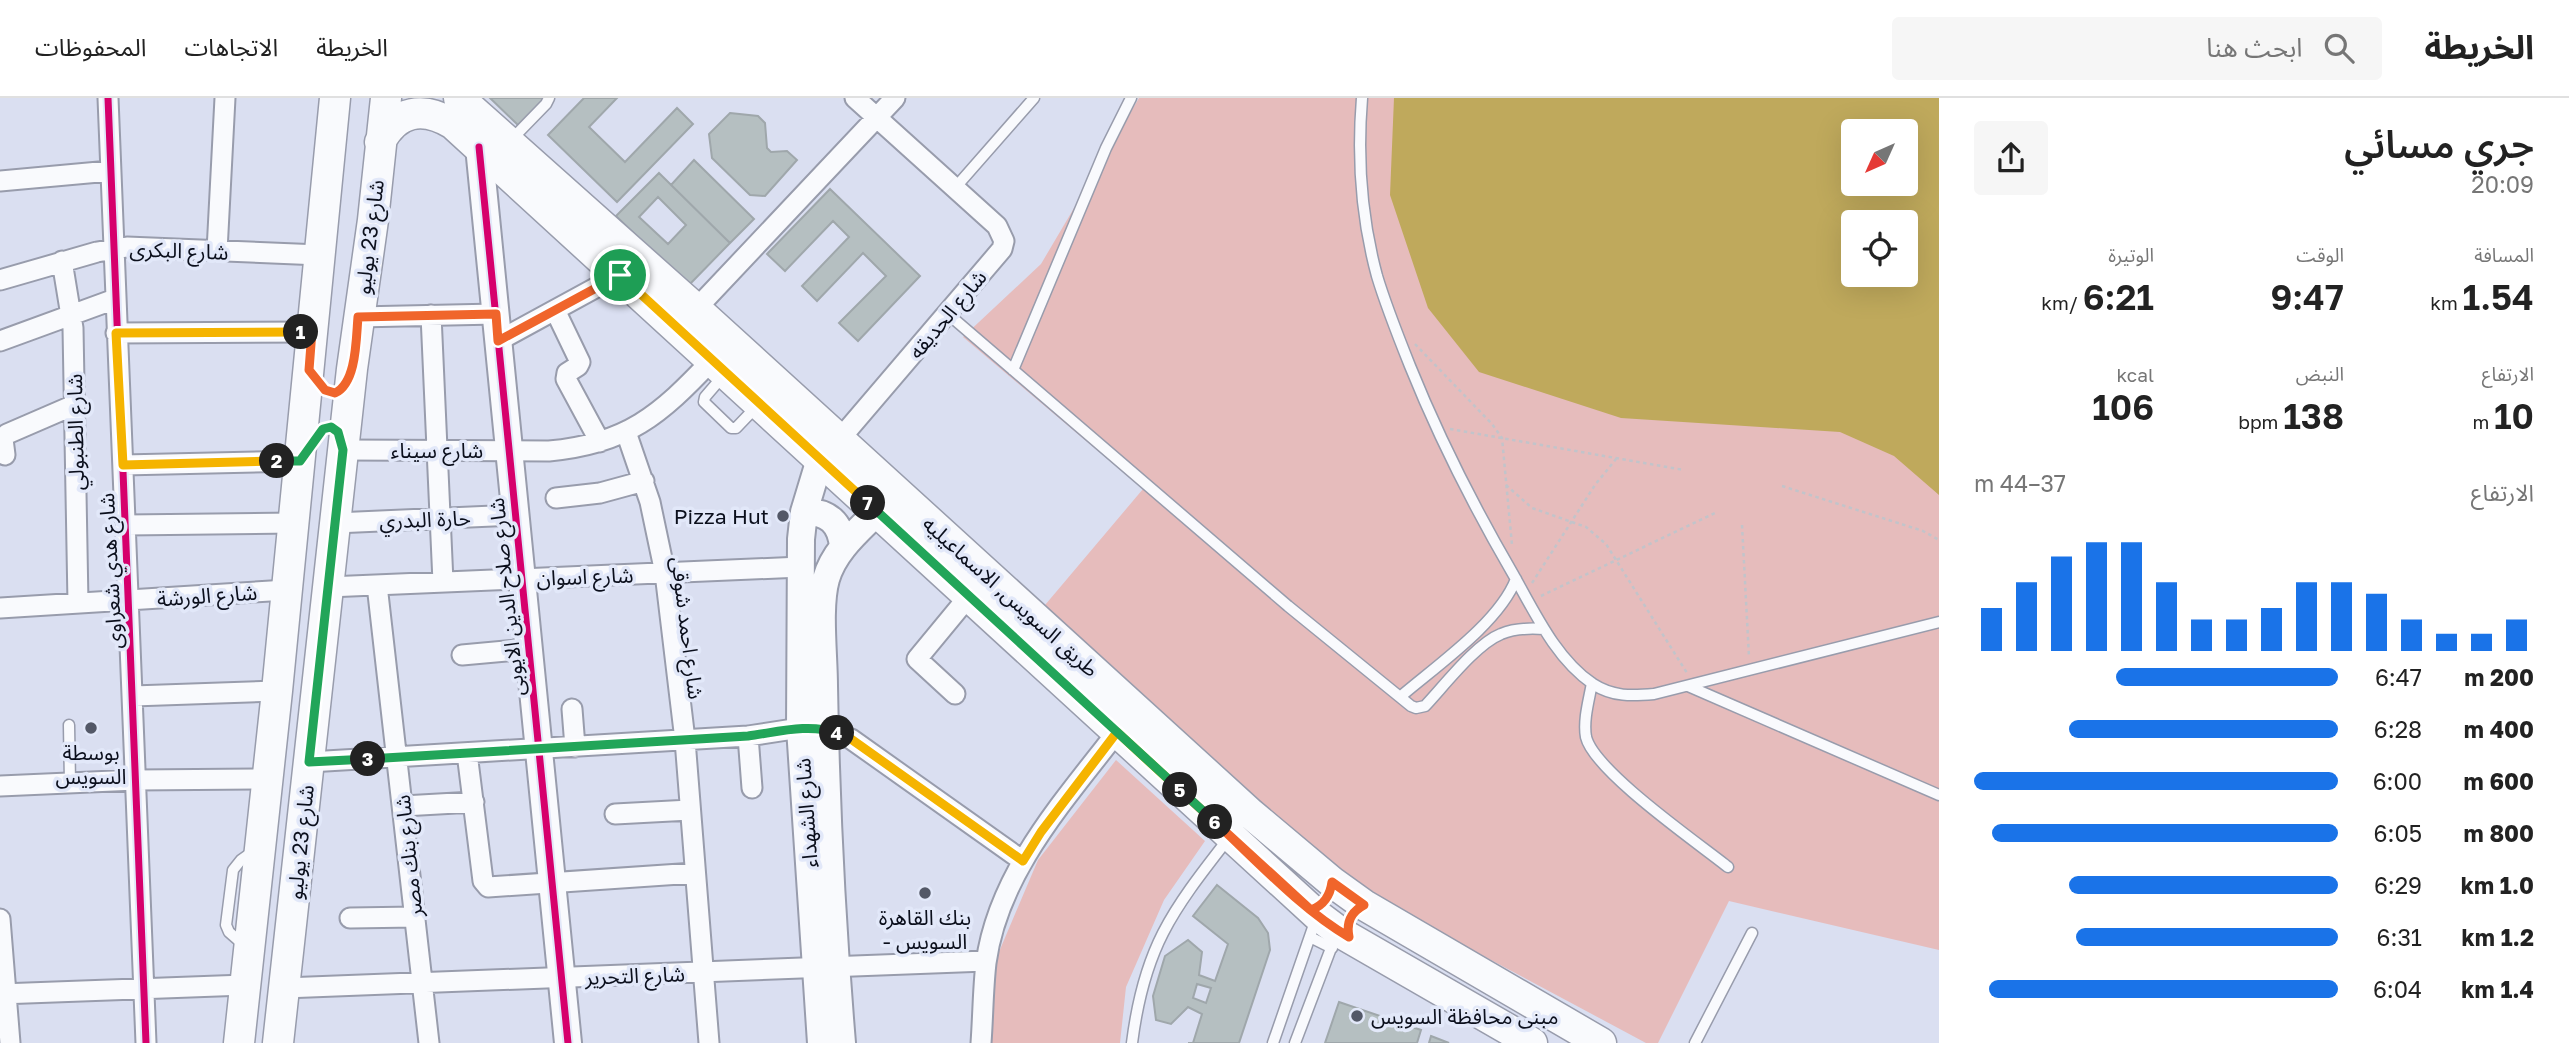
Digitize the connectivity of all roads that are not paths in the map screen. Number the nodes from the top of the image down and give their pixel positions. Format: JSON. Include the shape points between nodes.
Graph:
{"nodes":[{"id":1,"x":108,"y":98,"type":"edge"},
{"id":2,"x":225,"y":98,"type":"edge"},
{"id":3,"x":335,"y":98,"type":"edge"},
{"id":4,"x":386,"y":98,"type":"edge"},
{"id":5,"x":549,"y":98,"type":"edge"},
{"id":6,"x":855,"y":98,"type":"edge"},
{"id":7,"x":895,"y":98,"type":"edge"},
{"id":8,"x":1034,"y":98,"type":"edge"},
{"id":9,"x":1131,"y":98,"type":"edge"},
{"id":10,"x":1362,"y":98,"type":"edge"},
{"id":11,"x":477,"y":99,"type":"edge"},
{"id":12,"x":451,"y":102,"type":"edge"},
{"id":13,"x":877,"y":118,"type":"junction"},
{"id":14,"x":380,"y":142,"type":"junction"},
{"id":15,"x":494,"y":145,"type":"junction"},
{"id":16,"x":110,"y":170,"type":"junction"},
{"id":17,"x":0,"y":181,"type":"edge"},
{"id":18,"x":955,"y":188,"type":"junction"},
{"id":19,"x":112,"y":248,"type":"junction"},
{"id":20,"x":218,"y":251,"type":"junction"},
{"id":21,"x":320,"y":255,"type":"junction"},
{"id":22,"x":62,"y":261,"type":"junction"},
{"id":23,"x":620,"y":275,"type":"junction"},
{"id":24,"x":0,"y":280,"type":"edge"},
{"id":25,"x":115,"y":299,"type":"junction"},
{"id":26,"x":696,"y":309,"type":"junction"},
{"id":27,"x":555,"y":310,"type":"junction"},
{"id":28,"x":496,"y":314,"type":"junction"},
{"id":29,"x":948,"y":314,"type":"junction"},
{"id":30,"x":72,"y":315,"type":"junction"},
{"id":31,"x":431,"y":315,"type":"junction"},
{"id":32,"x":358,"y":317,"type":"junction"},
{"id":33,"x":312,"y":331,"type":"junction"},
{"id":34,"x":116,"y":333,"type":"junction"},
{"id":35,"x":0,"y":341,"type":"edge"},
{"id":36,"x":498,"y":341,"type":"junction"},
{"id":37,"x":719,"y":367,"type":"junction"},
{"id":38,"x":352,"y":369,"type":"junction"},
{"id":39,"x":309,"y":370,"type":"junction"},
{"id":40,"x":1013,"y":370,"type":"junction"},
{"id":41,"x":74,"y":405,"type":"junction"},
{"id":42,"x":626,"y":432,"type":"junction"},
{"id":43,"x":600,"y":442,"type":"junction"},
{"id":44,"x":343,"y":450,"type":"junction"},
{"id":45,"x":437,"y":450,"type":"junction"},
{"id":46,"x":829,"y":450,"type":"junction"},
{"id":47,"x":509,"y":451,"type":"junction"},
{"id":48,"x":5,"y":455,"type":"dead end"},
{"id":49,"x":300,"y":461,"type":"junction"},
{"id":50,"x":123,"y":465,"type":"junction"},
{"id":51,"x":643,"y":481,"type":"junction"},
{"id":52,"x":556,"y":498,"type":"dead end"},
{"id":53,"x":804,"y":512,"type":"junction"},
{"id":54,"x":877,"y":512,"type":"junction"},
{"id":55,"x":515,"y":515,"type":"junction"},
{"id":56,"x":440,"y":518,"type":"junction"},
{"id":57,"x":294,"y":523,"type":"junction"},
{"id":58,"x":335,"y":523,"type":"junction"},
{"id":59,"x":126,"y":525,"type":"junction"},
{"id":60,"x":843,"y":547,"type":"junction"},
{"id":61,"x":801,"y":567,"type":"junction"},
{"id":62,"x":665,"y":573,"type":"junction"},
{"id":63,"x":522,"y":579,"type":"junction"},
{"id":64,"x":1516,"y":579,"type":"junction"},
{"id":65,"x":443,"y":582,"type":"junction"},
{"id":66,"x":377,"y":585,"type":"junction"},
{"id":67,"x":328,"y":587,"type":"junction"},
{"id":68,"x":287,"y":590,"type":"junction"},
{"id":69,"x":969,"y":596,"type":"junction"},
{"id":70,"x":129,"y":600,"type":"junction"},
{"id":71,"x":78,"y":603,"type":"junction"},
{"id":72,"x":0,"y":608,"type":"edge"},
{"id":73,"x":1939,"y":622,"type":"edge"},
{"id":74,"x":1484,"y":624,"type":"junction"},
{"id":75,"x":1544,"y":629,"type":"junction"},
{"id":76,"x":1493,"y":638,"type":"junction"},
{"id":77,"x":528,"y":649,"type":"junction"},
{"id":78,"x":462,"y":655,"type":"dead end"},
{"id":79,"x":1446,"y":657,"type":"junction"},
{"id":80,"x":1458,"y":671,"type":"junction"},
{"id":81,"x":1592,"y":683,"type":"junction"},
{"id":82,"x":1691,"y":685,"type":"junction"},
{"id":83,"x":277,"y":691,"type":"junction"},
{"id":84,"x":955,"y":694,"type":"dead end"},
{"id":85,"x":133,"y":696,"type":"junction"},
{"id":86,"x":1400,"y":697,"type":"junction"},
{"id":87,"x":572,"y":709,"type":"dead end"},
{"id":88,"x":69,"y":725,"type":"dead end"},
{"id":89,"x":812,"y":728,"type":"junction"},
{"id":90,"x":1117,"y":732,"type":"junction"},
{"id":91,"x":748,"y":736,"type":"junction"},
{"id":92,"x":685,"y":740,"type":"junction"},
{"id":93,"x":575,"y":747,"type":"junction"},
{"id":94,"x":538,"y":749,"type":"junction"},
{"id":95,"x":467,"y":753,"type":"junction"},
{"id":96,"x":397,"y":757,"type":"junction"},
{"id":97,"x":309,"y":762,"type":"junction"},
{"id":98,"x":268,"y":779,"type":"junction"},
{"id":99,"x":136,"y":780,"type":"junction"},
{"id":100,"x":70,"y":783,"type":"junction"},
{"id":101,"x":0,"y":786,"type":"edge"},
{"id":102,"x":752,"y":788,"type":"dead end"},
{"id":103,"x":1939,"y":795,"type":"edge"},
{"id":104,"x":474,"y":802,"type":"junction"},
{"id":105,"x":403,"y":806,"type":"junction"},
{"id":106,"x":690,"y":810,"type":"junction"},
{"id":107,"x":615,"y":814,"type":"dead end"},
{"id":108,"x":1230,"y":836,"type":"junction"},
{"id":109,"x":1023,"y":861,"type":"junction"},
{"id":110,"x":1728,"y":867,"type":"dead end"},
{"id":111,"x":695,"y":873,"type":"junction"},
{"id":112,"x":1332,"y":882,"type":"junction"},
{"id":113,"x":552,"y":883,"type":"junction"},
{"id":114,"x":1364,"y":905,"type":"junction"},
{"id":115,"x":415,"y":917,"type":"junction"},
{"id":116,"x":350,"y":918,"type":"dead end"},
{"id":117,"x":0,"y":919,"type":"edge"},
{"id":118,"x":1326,"y":929,"type":"junction"},
{"id":119,"x":1752,"y":933,"type":"dead end"},
{"id":120,"x":986,"y":961,"type":"junction"},
{"id":121,"x":826,"y":967,"type":"junction"},
{"id":122,"x":703,"y":972,"type":"junction"},
{"id":123,"x":561,"y":978,"type":"junction"},
{"id":124,"x":422,"y":983,"type":"junction"},
{"id":125,"x":245,"y":985,"type":"junction"},
{"id":126,"x":284,"y":988,"type":"junction"},
{"id":127,"x":144,"y":989,"type":"junction"},
{"id":128,"x":2,"y":994,"type":"edge"},
{"id":129,"x":10,"y":1043,"type":"edge"},
{"id":130,"x":146,"y":1043,"type":"edge"},
{"id":131,"x":239,"y":1043,"type":"edge"},
{"id":132,"x":278,"y":1043,"type":"edge"},
{"id":133,"x":429,"y":1043,"type":"edge"},
{"id":134,"x":568,"y":1043,"type":"edge"},
{"id":135,"x":709,"y":1043,"type":"edge"},
{"id":136,"x":821,"y":1043,"type":"edge"},
{"id":137,"x":842,"y":1043,"type":"edge"},
{"id":138,"x":981,"y":1043,"type":"edge"},
{"id":139,"x":1132,"y":1043,"type":"edge"},
{"id":140,"x":1273,"y":1043,"type":"edge"},
{"id":141,"x":1295,"y":1043,"type":"edge"},
{"id":142,"x":1532,"y":1043,"type":"edge"},
{"id":143,"x":1601,"y":1043,"type":"edge"},
{"id":144,"x":1695,"y":1043,"type":"edge"}],
"edges":[{"from":1,"to":16,"type":"street","name":"شارع هدي شعراوى"},
{"from":2,"to":20,"type":"street"},
{"from":3,"to":21,"type":"main road","name":"شارع 23 يوليو"},
{"from":4,"to":14,"type":"main road","name":"شارع 23 يوليو"},
{"from":5,"to":15,"type":"lane"},
{"from":6,"to":13,"type":"street"},
{"from":7,"to":13,"type":"street"},
{"from":8,"to":18,"type":"lane"},
{"from":9,"to":40,"type":"lane"},
{"from":10,"to":64,"type":"lane","via":[[1360,188],[1377,277],[1436,426]]},
{"from":11,"to":12,"type":"lane"},
{"from":12,"to":14,"type":"main road","via":[[394,122]]},
{"from":12,"to":15,"type":"main road","name":"طريق السويس, الاسماعيليه","via":[[453,124]]},
{"from":13,"to":18,"type":"street"},
{"from":13,"to":26,"type":"street"},
{"from":14,"to":32,"type":"main road","name":"شارع 23 يوليو"},
{"from":15,"to":23,"type":"main road","name":"طريق السويس, الاسماعيليه"},
{"from":15,"to":26,"type":"main road","name":"طريق السويس, الاسماعيليه"},
{"from":15,"to":28,"type":"street","name":"شارع صلاح الدين الايوبى"},
{"from":16,"to":17,"type":"street"},
{"from":16,"to":19,"type":"street","name":"شارع هدي شعراوى"},
{"from":18,"to":29,"type":"street","name":"شارع الحديقه","via":[[997,226],[1004,241]]},
{"from":19,"to":20,"type":"street","name":"شارع البكرى"},
{"from":19,"to":22,"type":"street","name":"شارع البكرى"},
{"from":19,"to":25,"type":"street","name":"شارع هدي شعراوى"},
{"from":20,"to":21,"type":"street","name":"شارع البكرى"},
{"from":21,"to":33,"type":"main road","name":"شارع 23 يوليو"},
{"from":22,"to":24,"type":"street","name":"شارع البكرى"},
{"from":22,"to":30,"type":"street","name":"شارع الطنبولي"},
{"from":23,"to":27,"type":"street"},
{"from":23,"to":37,"type":"main road","name":"طريق السويس, الاسماعيليه"},
{"from":25,"to":30,"type":"street"},
{"from":25,"to":34,"type":"street","name":"شارع هدي شعراوى"},
{"from":26,"to":46,"type":"main road","name":"طريق السويس, الاسماعيليه"},
{"from":27,"to":36,"type":"street"},
{"from":27,"to":43,"type":"street","via":[[580,362],[566,379]]},
{"from":28,"to":31,"type":"street"},
{"from":28,"to":36,"type":"street","name":"شارع صلاح الدين الايوبى"},
{"from":29,"to":40,"type":"lane"},
{"from":29,"to":46,"type":"street","name":"شارع الحديقه"},
{"from":30,"to":35,"type":"street"},
{"from":30,"to":41,"type":"street","name":"شارع الطنبولي"},
{"from":31,"to":32,"type":"street"},
{"from":31,"to":45,"type":"street"},
{"from":32,"to":38,"type":"main road","name":"شارع 23 يوليو"},
{"from":33,"to":34,"type":"street"},
{"from":33,"to":39,"type":"main road","name":"شارع 23 يوليو"},
{"from":34,"to":50,"type":"street","name":"شارع هدي شعراوى"},
{"from":36,"to":47,"type":"street","name":"شارع صلاح الدين الايوبى"},
{"from":37,"to":42,"type":"street","name":"شارع سيناء"},
{"from":37,"to":46,"type":"main road","name":"طريق السويس, الاسماعيليه","via":[[759,404]]},
{"from":38,"to":39,"type":"main road","via":[[344,387],[335,393],[325,390]]},
{"from":38,"to":44,"type":"main road","name":"شارع 23 يوليو"},
{"from":39,"to":49,"type":"main road","name":"شارع 23 يوليو"},
{"from":40,"to":86,"type":"lane"},
{"from":41,"to":48,"type":"street","via":[[7,434],[3,439]]},
{"from":41,"to":71,"type":"street","name":"شارع الطنبولي"},
{"from":42,"to":43,"type":"street","name":"شارع سيناء"},
{"from":42,"to":51,"type":"street","name":"شارع احمد شوقى"},
{"from":43,"to":47,"type":"street","name":"شارع سيناء","via":[[561,450]]},
{"from":44,"to":45,"type":"street","name":"شارع سيناء"},
{"from":44,"to":49,"type":"main road","via":[[338,432],[327,427]]},
{"from":44,"to":58,"type":"main road","name":"شارع 23 يوليو"},
{"from":45,"to":47,"type":"street","name":"شارع سيناء"},
{"from":45,"to":56,"type":"street"},
{"from":46,"to":53,"type":"street","name":"شارع الشهداء"},
{"from":46,"to":54,"type":"main road","name":"طريق السويس, الاسماعيليه"},
{"from":46,"to":112,"type":"main road","name":"طريق السويس, الاسماعيليه"},
{"from":47,"to":55,"type":"street","name":"شارع صلاح الدين الايوبى"},
{"from":49,"to":50,"type":"street"},
{"from":49,"to":57,"type":"main road","name":"شارع 23 يوليو"},
{"from":50,"to":59,"type":"street","name":"شارع هدي شعراوى"},
{"from":51,"to":52,"type":"street","via":[[600,493]]},
{"from":51,"to":62,"type":"street","name":"شارع احمد شوقى"},
{"from":53,"to":60,"type":"street","via":[[828,516],[842,535]]},
{"from":53,"to":61,"type":"street","name":"شارع الشهداء"},
{"from":54,"to":60,"type":"street","name":"شارع الشهداء"},
{"from":54,"to":69,"type":"main road","name":"طريق السويس, الاسماعيليه"},
{"from":55,"to":56,"type":"street","name":"حارة البدري"},
{"from":55,"to":63,"type":"street","name":"شارع صلاح الدين الايوبى"},
{"from":56,"to":58,"type":"street","name":"حارة البدري"},
{"from":56,"to":65,"type":"street"},
{"from":57,"to":59,"type":"street"},
{"from":57,"to":68,"type":"main road","name":"شارع 23 يوليو"},
{"from":58,"to":67,"type":"main road","name":"شارع 23 يوليو"},
{"from":59,"to":70,"type":"street","name":"شارع هدي شعراوى"},
{"from":60,"to":89,"type":"street","name":"شارع الشهداء","via":[[829,570],[823,596]]},
{"from":61,"to":62,"type":"street","name":"شارع اسوان"},
{"from":61,"to":89,"type":"street","name":"شارع الشهداء"},
{"from":62,"to":63,"type":"street","name":"شارع اسوان"},
{"from":62,"to":92,"type":"street","name":"شارع احمد شوقى"},
{"from":63,"to":65,"type":"street","name":"شارع اسوان"},
{"from":63,"to":77,"type":"street","name":"شارع صلاح الدين الايوبى"},
{"from":64,"to":74,"type":"lane"},
{"from":64,"to":75,"type":"lane"},
{"from":65,"to":66,"type":"street","name":"شارع اسوان"},
{"from":66,"to":67,"type":"street","name":"شارع اسوان"},
{"from":66,"to":96,"type":"street","name":"شارع بنك مصر"},
{"from":67,"to":97,"type":"main road","name":"شارع 23 يوليو"},
{"from":68,"to":70,"type":"street","name":"شارع الورشة"},
{"from":68,"to":83,"type":"main road","name":"شارع 23 يوليو"},
{"from":69,"to":84,"type":"street","via":[[917,659]]},
{"from":69,"to":90,"type":"main road","name":"طريق السويس, الاسماعيليه"},
{"from":70,"to":71,"type":"street","name":"شارع الورشة"},
{"from":70,"to":85,"type":"street","name":"شارع هدي شعراوى"},
{"from":71,"to":72,"type":"street","name":"شارع الورشة"},
{"from":73,"to":82,"type":"lane"},
{"from":74,"to":76,"type":"lane"},
{"from":74,"to":79,"type":"lane"},
{"from":75,"to":76,"type":"lane","via":[[1514,630]]},
{"from":75,"to":81,"type":"lane"},
{"from":76,"to":80,"type":"lane"},
{"from":77,"to":78,"type":"street"},
{"from":77,"to":94,"type":"street","name":"شارع صلاح الدين الايوبى"},
{"from":79,"to":80,"type":"lane"},
{"from":79,"to":86,"type":"lane"},
{"from":80,"to":86,"type":"lane","via":[[1421,708]]},
{"from":81,"to":82,"type":"lane","via":[[1620,696]]},
{"from":81,"to":110,"type":"lane","via":[[1586,730],[1592,750],[1627,786]]},
{"from":82,"to":103,"type":"lane"},
{"from":83,"to":85,"type":"street"},
{"from":83,"to":98,"type":"main road","name":"شارع 23 يوليو"},
{"from":85,"to":99,"type":"street","name":"شارع هدي شعراوى"},
{"from":87,"to":93,"type":"street"},
{"from":88,"to":100,"type":"lane"},
{"from":89,"to":91,"type":"street"},
{"from":89,"to":109,"type":"street","via":[[851,739]]},
{"from":89,"to":121,"type":"street","name":"شارع الشهداء"},
{"from":90,"to":108,"type":"main road","name":"طريق السويس, الاسماعيليه"},
{"from":90,"to":109,"type":"street"},
{"from":91,"to":92,"type":"street"},
{"from":91,"to":102,"type":"street"},
{"from":92,"to":93,"type":"street"},
{"from":92,"to":106,"type":"street","name":"شارع احمد شوقى"},
{"from":93,"to":94,"type":"street"},
{"from":94,"to":95,"type":"street"},
{"from":94,"to":113,"type":"street","name":"شارع صلاح الدين الايوبى"},
{"from":95,"to":96,"type":"street"},
{"from":95,"to":104,"type":"street"},
{"from":96,"to":97,"type":"street"},
{"from":96,"to":105,"type":"street","name":"شارع بنك مصر"},
{"from":97,"to":126,"type":"main road","name":"شارع 23 يوليو"},
{"from":98,"to":99,"type":"street"},
{"from":98,"to":125,"type":"main road","name":"شارع 23 يوليو"},
{"from":99,"to":100,"type":"street"},
{"from":99,"to":127,"type":"street","name":"شارع هدي شعراوى"},
{"from":100,"to":101,"type":"street"},
{"from":104,"to":105,"type":"street"},
{"from":104,"to":113,"type":"street","via":[[485,885]]},
{"from":105,"to":115,"type":"street","name":"شارع بنك مصر"},
{"from":106,"to":107,"type":"street"},
{"from":106,"to":111,"type":"street","name":"شارع احمد شوقى"},
{"from":108,"to":118,"type":"main road","name":"طريق السويس, الاسماعيليه"},
{"from":108,"to":139,"type":"lane","via":[[1188,890],[1152,954]]},
{"from":109,"to":120,"type":"street"},
{"from":111,"to":113,"type":"street"},
{"from":111,"to":122,"type":"street","name":"شارع احمد شوقى"},
{"from":112,"to":114,"type":"main road","name":"طريق السويس, الاسماعيليه"},
{"from":112,"to":118,"type":"main road","via":[[1328,897],[1318,907]]},
{"from":113,"to":123,"type":"street","name":"شارع صلاح الدين الايوبى"},
{"from":114,"to":118,"type":"main road","via":[[1352,914],[1347,929]]},
{"from":114,"to":143,"type":"main road","name":"طريق السويس, الاسماعيليه"},
{"from":115,"to":116,"type":"street"},
{"from":115,"to":124,"type":"street","name":"شارع بنك مصر"},
{"from":117,"to":128,"type":"street"},
{"from":118,"to":140,"type":"lane"},
{"from":118,"to":141,"type":"lane"},
{"from":118,"to":142,"type":"main road","name":"طريق السويس, الاسماعيليه"},
{"from":119,"to":144,"type":"lane"},
{"from":120,"to":121,"type":"street","name":"شارع التحرير"},
{"from":120,"to":138,"type":"street"},
{"from":121,"to":122,"type":"street","name":"شارع التحرير"},
{"from":121,"to":136,"type":"street","name":"شارع الشهداء"},
{"from":121,"to":137,"type":"street","name":"شارع الشهداء"},
{"from":122,"to":123,"type":"street","name":"شارع التحرير"},
{"from":122,"to":135,"type":"street","name":"شارع احمد شوقى"},
{"from":123,"to":124,"type":"street","name":"شارع التحرير"},
{"from":123,"to":134,"type":"street","name":"شارع صلاح الدين الايوبى"},
{"from":124,"to":126,"type":"street","name":"شارع التحرير"},
{"from":124,"to":133,"type":"street","name":"شارع بنك مصر"},
{"from":125,"to":127,"type":"street"},
{"from":125,"to":131,"type":"main road","name":"شارع 23 يوليو"},
{"from":126,"to":132,"type":"main road","name":"شارع 23 يوليو"},
{"from":127,"to":128,"type":"street"},
{"from":127,"to":130,"type":"street","name":"شارع هدي شعراوى"},
{"from":128,"to":129,"type":"street"}]}
